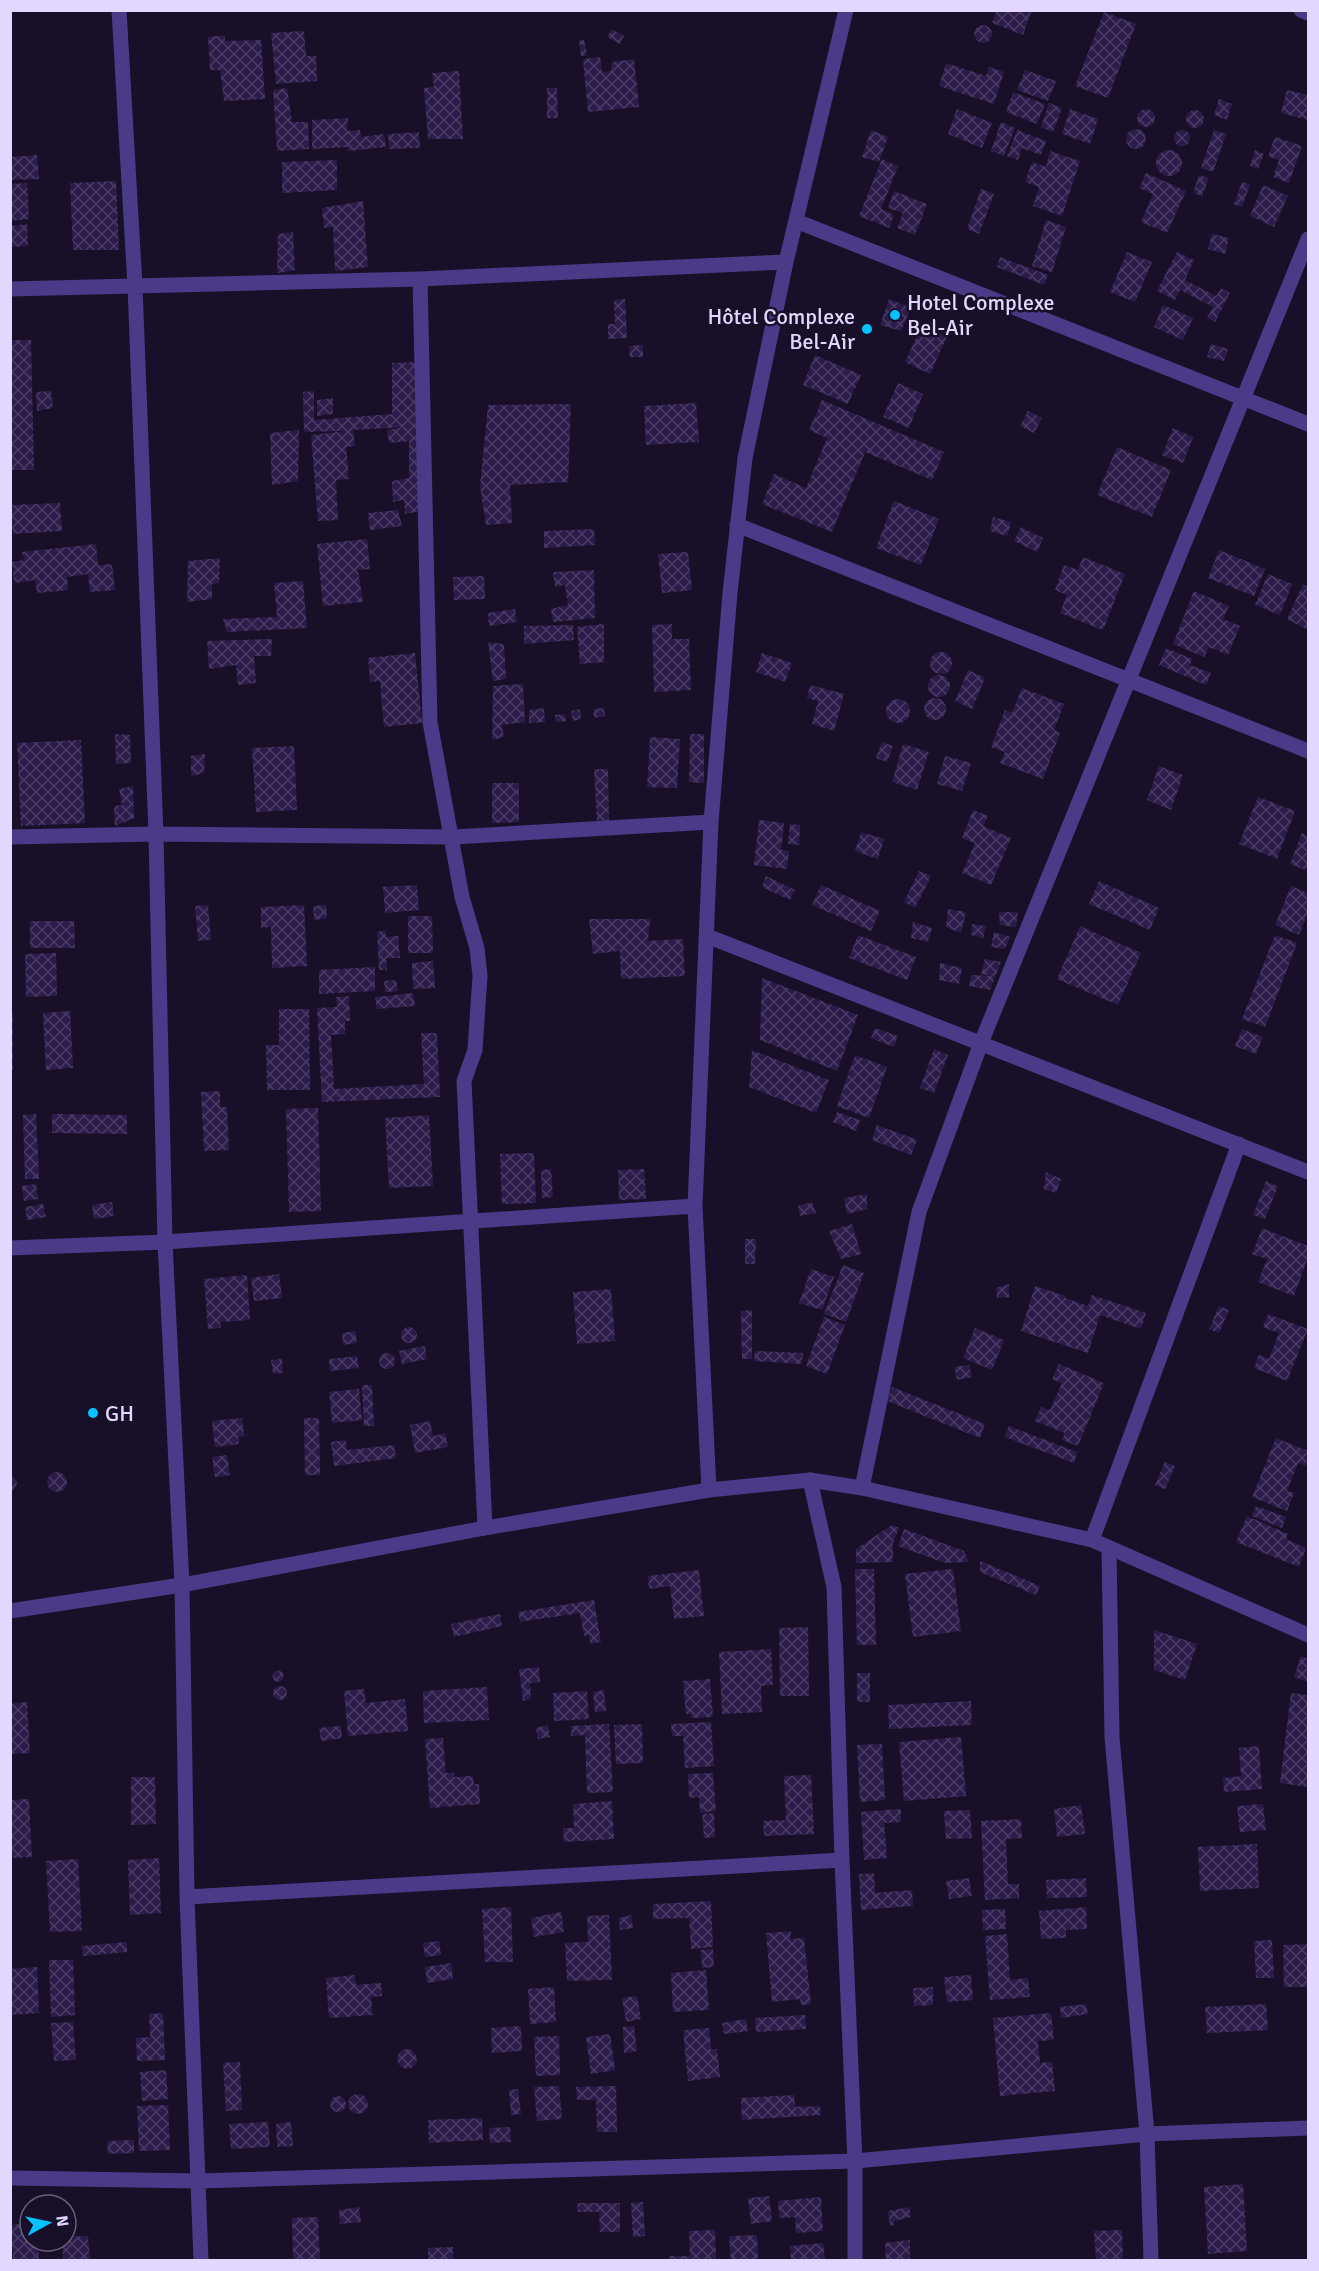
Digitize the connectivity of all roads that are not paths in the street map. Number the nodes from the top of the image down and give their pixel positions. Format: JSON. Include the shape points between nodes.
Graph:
{"nodes":[{"id":1,"x":119,"y":10,"type":"edge"},
{"id":2,"x":846,"y":10,"type":"edge"},
{"id":3,"x":1301,"y":10,"type":"edge"},
{"id":4,"x":1308,"y":14,"type":"edge"},
{"id":5,"x":796,"y":221,"type":"junction"},
{"id":6,"x":1308,"y":239,"type":"edge"},
{"id":7,"x":786,"y":262,"type":"junction"},
{"id":8,"x":420,"y":279,"type":"junction"},
{"id":9,"x":135,"y":286,"type":"junction"},
{"id":10,"x":10,"y":289,"type":"edge"},
{"id":11,"x":1243,"y":399,"type":"junction"},
{"id":12,"x":1308,"y":424,"type":"edge"},
{"id":13,"x":737,"y":525,"type":"junction"},
{"id":14,"x":1129,"y":680,"type":"junction"},
{"id":15,"x":1308,"y":751,"type":"edge"},
{"id":16,"x":711,"y":822,"type":"junction"},
{"id":17,"x":156,"y":834,"type":"junction"},
{"id":18,"x":10,"y":837,"type":"edge"},
{"id":19,"x":453,"y":837,"type":"junction"},
{"id":20,"x":707,"y":936,"type":"junction"},
{"id":21,"x":981,"y":1043,"type":"junction"},
{"id":22,"x":1239,"y":1144,"type":"junction"},
{"id":23,"x":1308,"y":1172,"type":"edge"},
{"id":24,"x":695,"y":1206,"type":"junction"},
{"id":25,"x":469,"y":1223,"type":"junction"},
{"id":26,"x":165,"y":1242,"type":"junction"},
{"id":27,"x":10,"y":1248,"type":"edge"},
{"id":28,"x":810,"y":1480,"type":"junction"},
{"id":29,"x":862,"y":1488,"type":"junction"},
{"id":30,"x":709,"y":1490,"type":"junction"},
{"id":31,"x":485,"y":1528,"type":"junction"},
{"id":32,"x":1092,"y":1540,"type":"junction"},
{"id":33,"x":1109,"y":1548,"type":"junction"},
{"id":34,"x":182,"y":1586,"type":"junction"},
{"id":35,"x":10,"y":1611,"type":"edge"},
{"id":36,"x":1308,"y":1635,"type":"edge"},
{"id":37,"x":842,"y":1860,"type":"junction"},
{"id":38,"x":187,"y":1897,"type":"junction"},
{"id":39,"x":1308,"y":2128,"type":"edge"},
{"id":40,"x":1147,"y":2134,"type":"junction"},
{"id":41,"x":855,"y":2161,"type":"junction"},
{"id":42,"x":10,"y":2178,"type":"edge"},
{"id":43,"x":199,"y":2181,"type":"junction"},
{"id":44,"x":201,"y":2260,"type":"edge"},
{"id":45,"x":855,"y":2260,"type":"edge"},
{"id":46,"x":1151,"y":2260,"type":"edge"}],
"edges":[{"from":1,"to":9,"type":"street"},
{"from":2,"to":5,"type":"street"},
{"from":3,"to":4,"type":"street"},
{"from":5,"to":7,"type":"street"},
{"from":5,"to":11,"type":"street"},
{"from":6,"to":11,"type":"street"},
{"from":7,"to":8,"type":"street"},
{"from":7,"to":13,"type":"street","via":[[745,458]]},
{"from":8,"to":9,"type":"street"},
{"from":8,"to":19,"type":"street","via":[[430,722]]},
{"from":9,"to":10,"type":"street"},
{"from":9,"to":17,"type":"street"},
{"from":11,"to":12,"type":"street"},
{"from":11,"to":14,"type":"street"},
{"from":13,"to":14,"type":"street"},
{"from":13,"to":16,"type":"street"},
{"from":14,"to":15,"type":"street"},
{"from":14,"to":21,"type":"street"},
{"from":16,"to":19,"type":"street"},
{"from":16,"to":20,"type":"street"},
{"from":17,"to":18,"type":"street"},
{"from":17,"to":19,"type":"street"},
{"from":17,"to":26,"type":"street"},
{"from":19,"to":25,"type":"street","via":[[480,976],[475,1050],[464,1081]]},
{"from":20,"to":21,"type":"street"},
{"from":20,"to":24,"type":"street"},
{"from":21,"to":22,"type":"street"},
{"from":21,"to":29,"type":"street","via":[[919,1212]]},
{"from":22,"to":23,"type":"street"},
{"from":22,"to":32,"type":"street"},
{"from":24,"to":25,"type":"street"},
{"from":24,"to":30,"type":"street"},
{"from":25,"to":26,"type":"street"},
{"from":25,"to":31,"type":"street"},
{"from":26,"to":27,"type":"street"},
{"from":26,"to":34,"type":"street"},
{"from":28,"to":29,"type":"street"},
{"from":28,"to":30,"type":"street"},
{"from":28,"to":37,"type":"street","via":[[834,1587]]},
{"from":29,"to":32,"type":"street"},
{"from":30,"to":31,"type":"street"},
{"from":31,"to":34,"type":"street"},
{"from":32,"to":33,"type":"street"},
{"from":33,"to":36,"type":"street"},
{"from":33,"to":40,"type":"street","via":[[1112,1737]]},
{"from":34,"to":35,"type":"street"},
{"from":34,"to":38,"type":"street"},
{"from":37,"to":38,"type":"street"},
{"from":37,"to":41,"type":"street"},
{"from":38,"to":43,"type":"street"},
{"from":39,"to":40,"type":"street"},
{"from":40,"to":41,"type":"street"},
{"from":40,"to":46,"type":"street"},
{"from":41,"to":43,"type":"street"},
{"from":41,"to":45,"type":"street"},
{"from":42,"to":43,"type":"street"},
{"from":43,"to":44,"type":"street"}]}
